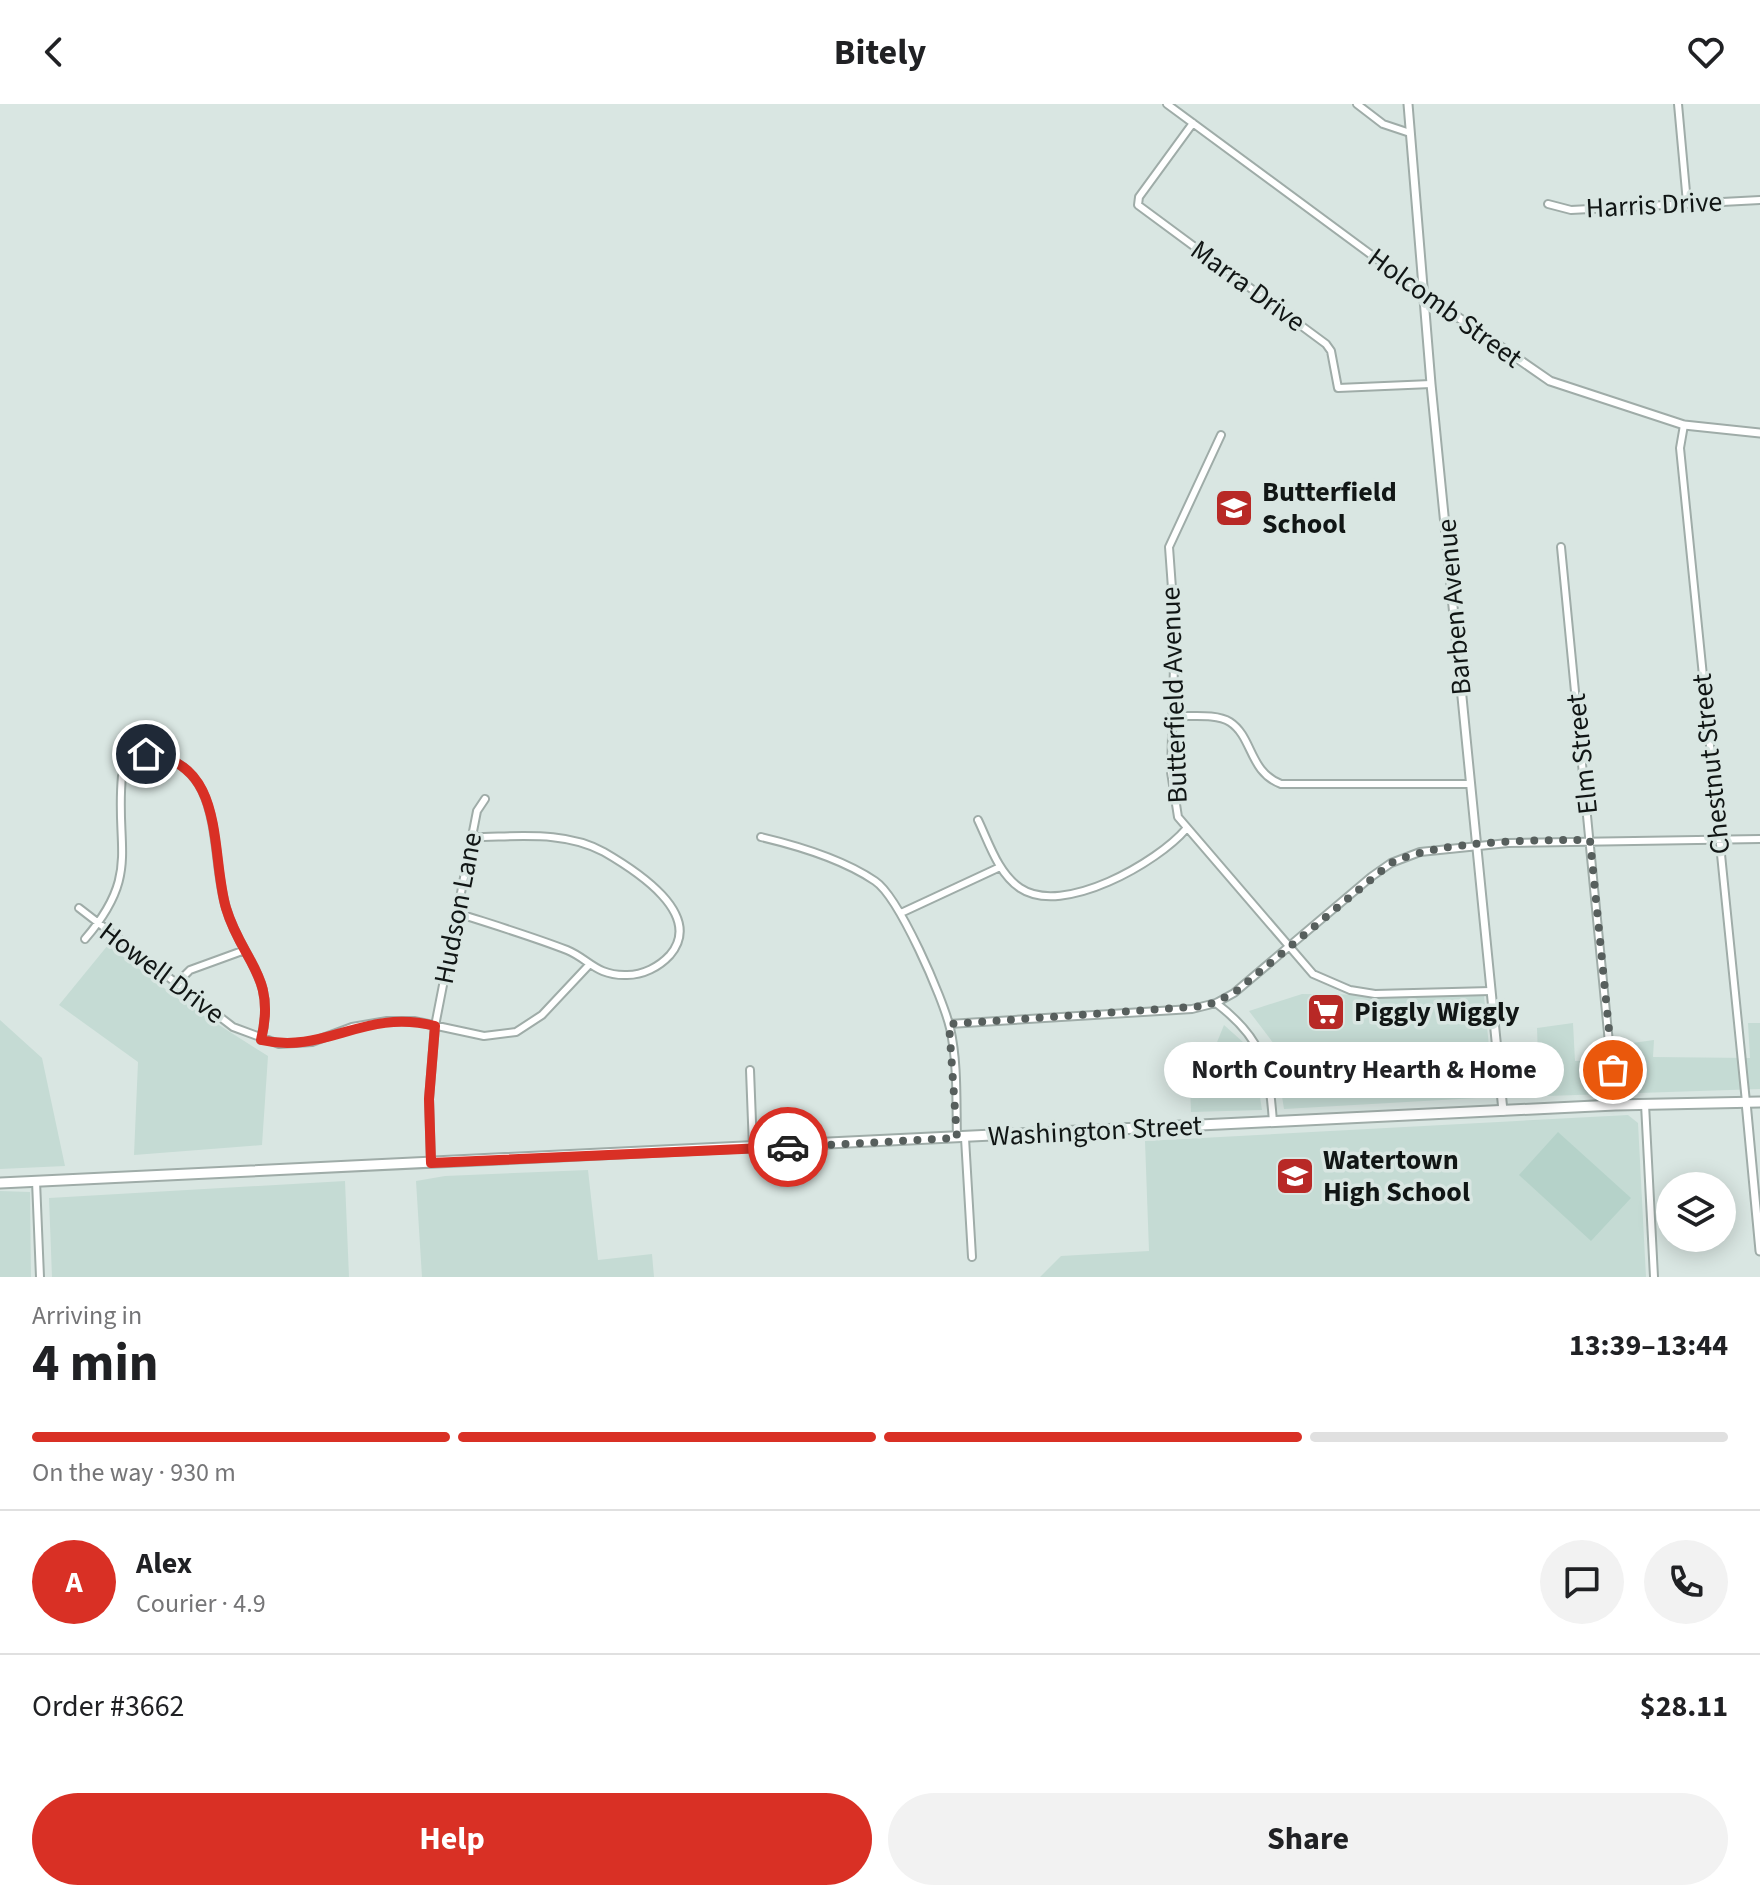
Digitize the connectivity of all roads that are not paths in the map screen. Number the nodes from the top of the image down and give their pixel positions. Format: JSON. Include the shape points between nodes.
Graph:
{"nodes":[{"id":1,"x":1167,"y":104,"type":"edge"},
{"id":2,"x":1357,"y":104,"type":"edge"},
{"id":3,"x":1408,"y":104,"type":"edge"},
{"id":4,"x":1678,"y":104,"type":"edge"},
{"id":5,"x":1193,"y":123,"type":"junction"},
{"id":6,"x":1410,"y":133,"type":"junction"},
{"id":7,"x":1760,"y":200,"type":"edge"},
{"id":8,"x":1687,"y":203,"type":"junction"},
{"id":9,"x":1548,"y":204,"type":"dead end"},
{"id":10,"x":1423,"y":293,"type":"junction"},
{"id":11,"x":1431,"y":384,"type":"junction"},
{"id":12,"x":1684,"y":425,"type":"junction"},
{"id":13,"x":1760,"y":433,"type":"edge"},
{"id":14,"x":1221,"y":435,"type":"dead end"},
{"id":15,"x":1561,"y":547,"type":"dead end"},
{"id":16,"x":1174,"y":716,"type":"junction"},
{"id":17,"x":1470,"y":784,"type":"junction"},
{"id":18,"x":485,"y":799,"type":"dead end"},
{"id":19,"x":978,"y":820,"type":"dead end"},
{"id":20,"x":1186,"y":829,"type":"junction"},
{"id":21,"x":473,"y":837,"type":"junction"},
{"id":22,"x":761,"y":837,"type":"dead end"},
{"id":23,"x":1760,"y":839,"type":"edge"},
{"id":24,"x":1590,"y":840,"type":"junction"},
{"id":25,"x":1719,"y":840,"type":"junction"},
{"id":26,"x":1476,"y":846,"type":"junction"},
{"id":27,"x":1000,"y":867,"type":"junction"},
{"id":28,"x":79,"y":908,"type":"dead end"},
{"id":29,"x":457,"y":913,"type":"junction"},
{"id":30,"x":901,"y":913,"type":"junction"},
{"id":31,"x":97,"y":925,"type":"junction"},
{"id":32,"x":85,"y":939,"type":"dead end"},
{"id":33,"x":1288,"y":948,"type":"junction"},
{"id":34,"x":245,"y":950,"type":"junction"},
{"id":35,"x":588,"y":966,"type":"junction"},
{"id":36,"x":176,"y":984,"type":"junction"},
{"id":37,"x":1491,"y":991,"type":"junction"},
{"id":38,"x":1216,"y":1003,"type":"junction"},
{"id":39,"x":949,"y":1024,"type":"junction"},
{"id":40,"x":435,"y":1026,"type":"junction"},
{"id":41,"x":261,"y":1040,"type":"junction"},
{"id":42,"x":750,"y":1070,"type":"dead end"},
{"id":43,"x":1746,"y":1102,"type":"junction"},
{"id":44,"x":1760,"y":1102,"type":"edge"},
{"id":45,"x":1645,"y":1104,"type":"junction"},
{"id":46,"x":1615,"y":1105,"type":"junction"},
{"id":47,"x":1503,"y":1111,"type":"junction"},
{"id":48,"x":1273,"y":1122,"type":"junction"},
{"id":49,"x":961,"y":1138,"type":"junction"},
{"id":50,"x":753,"y":1148,"type":"junction"},
{"id":51,"x":431,"y":1163,"type":"junction"},
{"id":52,"x":36,"y":1181,"type":"junction"},
{"id":53,"x":0,"y":1183,"type":"edge"},
{"id":54,"x":1760,"y":1251,"type":"edge"},
{"id":55,"x":972,"y":1257,"type":"dead end"},
{"id":56,"x":40,"y":1277,"type":"edge"},
{"id":57,"x":1654,"y":1277,"type":"edge"}],
"edges":[{"from":1,"to":5,"type":"street","name":"Holcomb Street"},
{"from":2,"to":6,"type":"street","via":[[1383,124]]},
{"from":3,"to":6,"type":"street","name":"Barben Avenue"},
{"from":4,"to":8,"type":"street"},
{"from":5,"to":10,"type":"street","name":"Holcomb Street"},
{"from":5,"to":11,"type":"street","name":"Marra Drive","via":[[1138,205],[1326,344],[1338,388]]},
{"from":6,"to":10,"type":"street","name":"Barben Avenue"},
{"from":7,"to":8,"type":"street","name":"Harris Drive"},
{"from":8,"to":9,"type":"street","name":"Harris Drive","via":[[1571,210]]},
{"from":10,"to":11,"type":"street","name":"Barben Avenue"},
{"from":10,"to":12,"type":"street","name":"Holcomb Street","via":[[1550,381]]},
{"from":11,"to":17,"type":"street","name":"Barben Avenue"},
{"from":12,"to":13,"type":"street","name":"Holcomb Street"},
{"from":12,"to":25,"type":"street","name":"Chestnut Street","via":[[1680,448]]},
{"from":14,"to":16,"type":"street","name":"Butterfield Avenue","via":[[1169,547]]},
{"from":15,"to":24,"type":"street","name":"Elm Street"},
{"from":16,"to":17,"type":"street","via":[[1231,722],[1263,773],[1281,784]]},
{"from":16,"to":20,"type":"street","name":"Butterfield Avenue","via":[[1171,784]]},
{"from":17,"to":26,"type":"street","name":"Barben Avenue"},
{"from":18,"to":21,"type":"street","name":"Hudson Lane","via":[[477,811]]},
{"from":19,"to":27,"type":"street"},
{"from":20,"to":27,"type":"street","via":[[1119,877],[1081,891],[1024,891]]},
{"from":20,"to":33,"type":"street","name":"Butterfield Avenue"},
{"from":21,"to":29,"type":"street","name":"Hudson Lane"},
{"from":21,"to":35,"type":"street","via":[[565,838],[604,852],[670,901],[680,924],[679,937],[662,962],[628,975]]},
{"from":22,"to":30,"type":"street","via":[[792,844],[864,875],[884,888]]},
{"from":23,"to":25,"type":"street"},
{"from":24,"to":25,"type":"street"},
{"from":24,"to":26,"type":"street"},
{"from":24,"to":46,"type":"street","name":"Elm Street"},
{"from":25,"to":43,"type":"street","name":"Chestnut Street"},
{"from":26,"to":33,"type":"street","via":[[1420,852],[1391,863]]},
{"from":26,"to":37,"type":"street","name":"Barben Avenue"},
{"from":27,"to":30,"type":"street"},
{"from":28,"to":31,"type":"street","name":"Howell Drive"},
{"from":29,"to":35,"type":"street","via":[[571,951]]},
{"from":29,"to":40,"type":"street","name":"Hudson Lane"},
{"from":30,"to":39,"type":"street"},
{"from":31,"to":32,"type":"street"},
{"from":31,"to":34,"type":"street","via":[[122,873],[122,776],[146,754],[161,756],[190,774],[209,805],[225,907]]},
{"from":31,"to":36,"type":"street","name":"Howell Drive"},
{"from":33,"to":37,"type":"street","name":"Butterfield Avenue","via":[[1313,974],[1350,990],[1405,995]]},
{"from":33,"to":38,"type":"street"},
{"from":34,"to":36,"type":"street","via":[[190,970]]},
{"from":34,"to":41,"type":"street","via":[[263,985],[266,1018]]},
{"from":35,"to":40,"type":"street","name":"Howell Drive","via":[[542,1015],[516,1032],[484,1036]]},
{"from":36,"to":41,"type":"street","name":"Howell Drive","via":[[233,1027]]},
{"from":37,"to":47,"type":"street","name":"Barben Avenue"},
{"from":38,"to":39,"type":"street","via":[[1192,1009]]},
{"from":38,"to":48,"type":"street","via":[[1249,1032],[1261,1051]]},
{"from":39,"to":49,"type":"street"},
{"from":40,"to":41,"type":"street","name":"Howell Drive","via":[[387,1021],[296,1044]]},
{"from":40,"to":51,"type":"street","name":"Hudson Lane"},
{"from":42,"to":50,"type":"street"},
{"from":43,"to":44,"type":"main road","name":"Washington Street"},
{"from":43,"to":45,"type":"main road","name":"Washington Street"},
{"from":43,"to":54,"type":"street"},
{"from":45,"to":46,"type":"main road","name":"Washington Street"},
{"from":45,"to":57,"type":"street"},
{"from":46,"to":47,"type":"main road","name":"Washington Street"},
{"from":47,"to":48,"type":"main road","name":"Washington Street"},
{"from":48,"to":49,"type":"main road","name":"Washington Street"},
{"from":49,"to":50,"type":"main road","name":"Washington Street"},
{"from":49,"to":55,"type":"street"},
{"from":50,"to":51,"type":"main road","name":"Washington Street"},
{"from":51,"to":52,"type":"main road","name":"Washington Street"},
{"from":52,"to":53,"type":"main road","name":"Washington Street"},
{"from":52,"to":56,"type":"street"}]}
